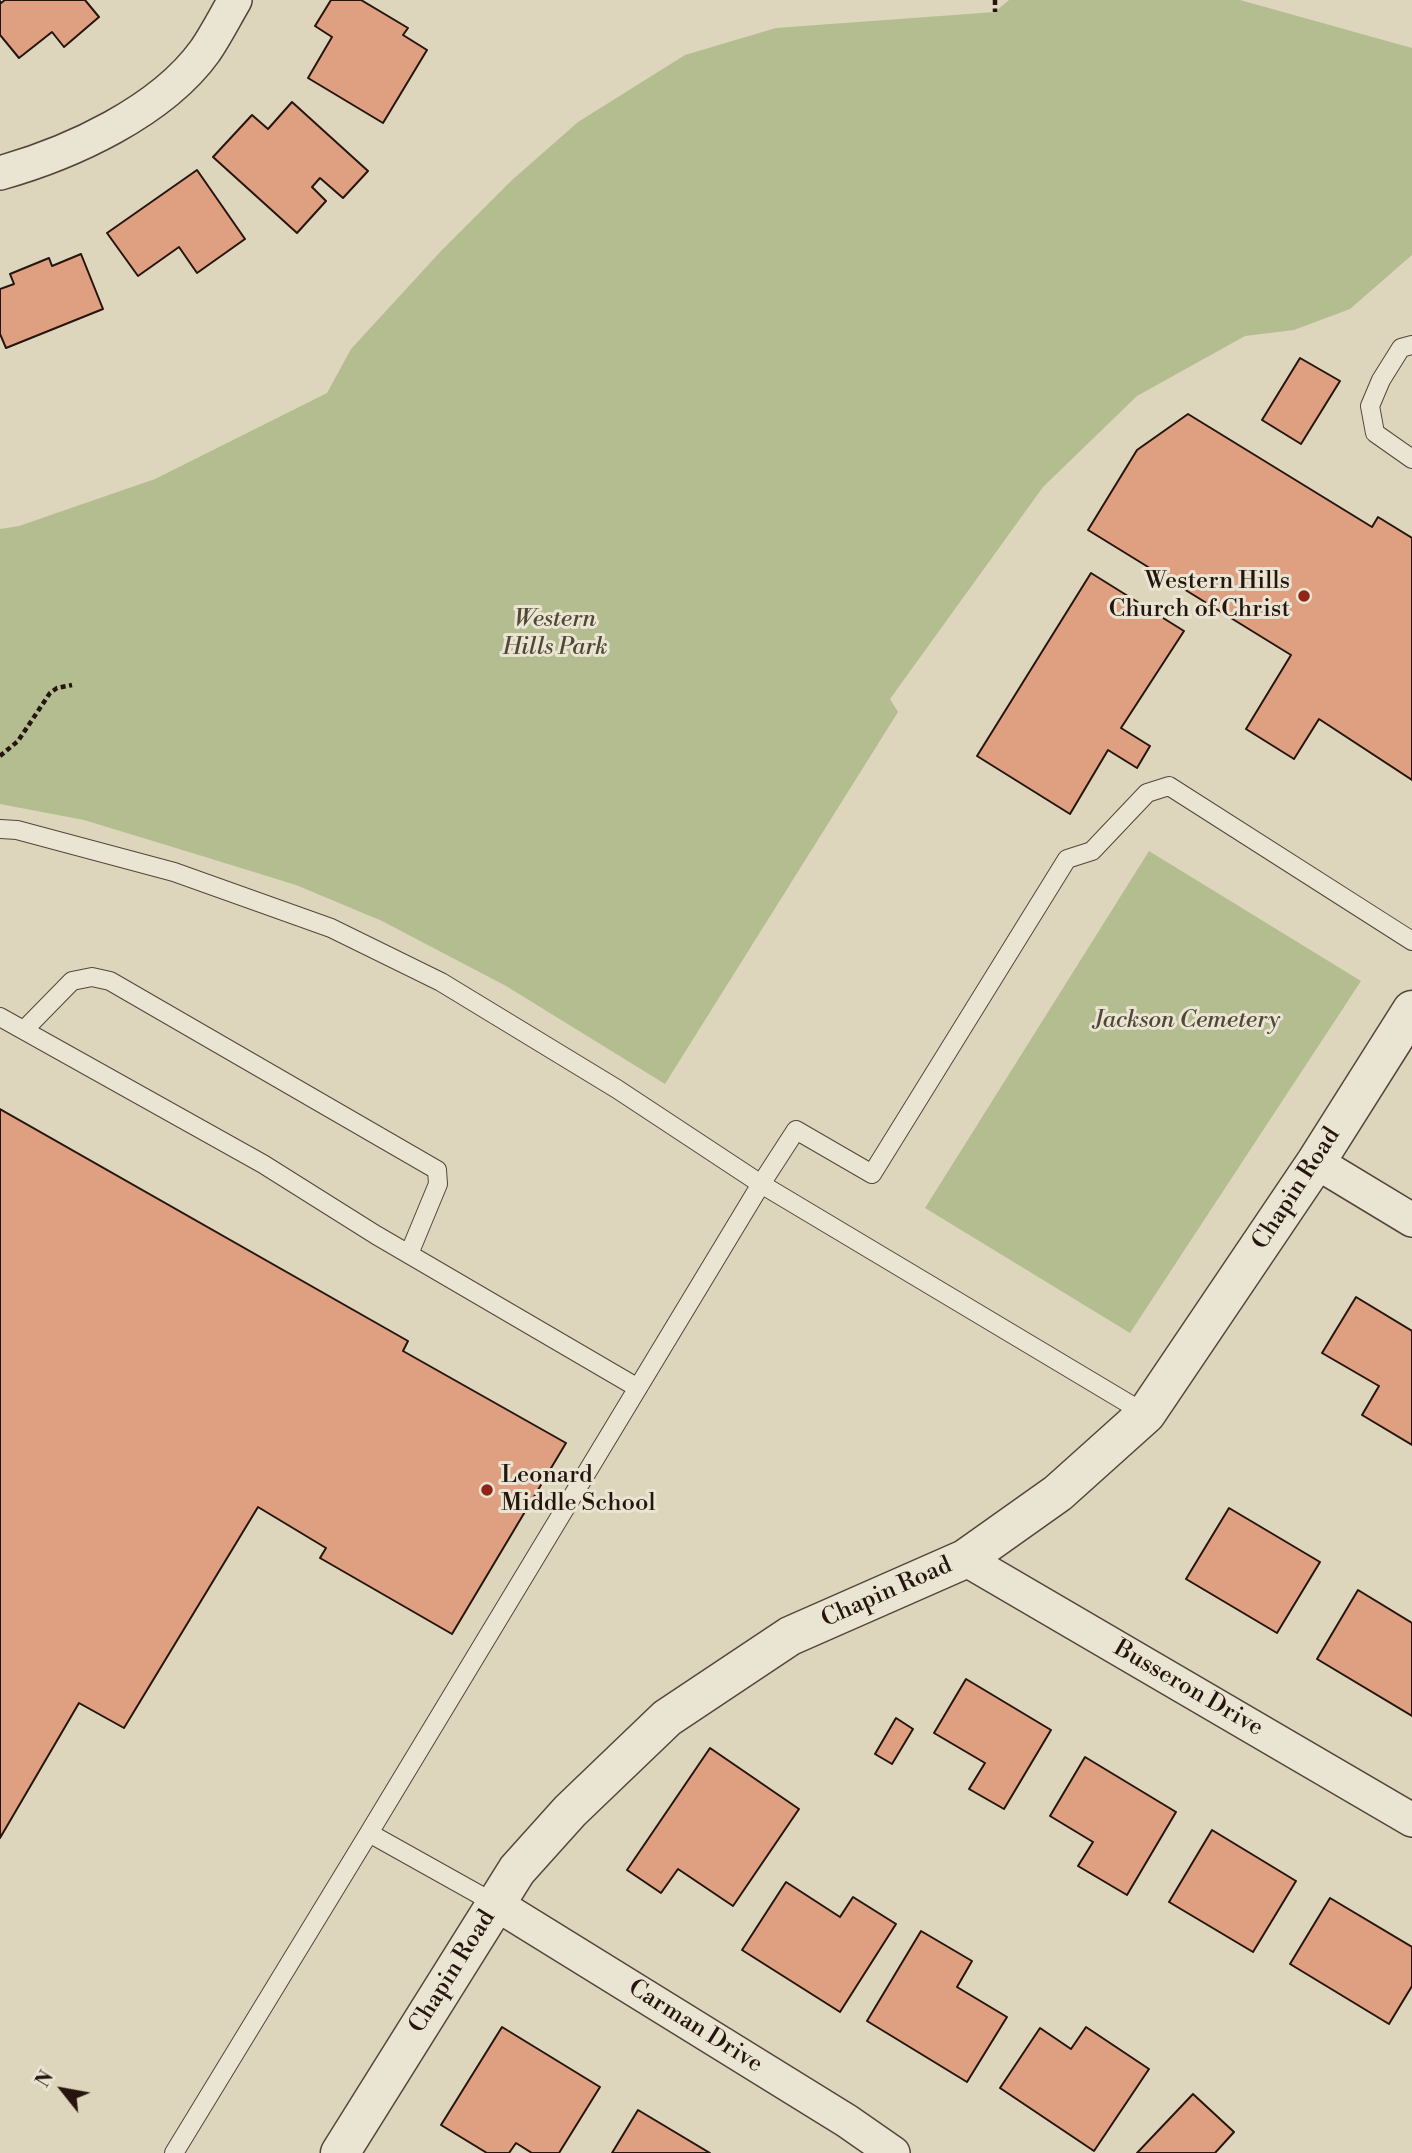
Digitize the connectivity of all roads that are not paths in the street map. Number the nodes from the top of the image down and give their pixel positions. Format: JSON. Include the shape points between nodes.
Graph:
{"nodes":[{"id":1,"x":235,"y":0,"type":"edge"},
{"id":2,"x":0,"y":173,"type":"edge"},
{"id":3,"x":1412,"y":345,"type":"edge"},
{"id":4,"x":1412,"y":459,"type":"edge"},
{"id":5,"x":0,"y":829,"type":"edge"},
{"id":6,"x":1412,"y":941,"type":"edge"},
{"id":7,"x":1412,"y":1010,"type":"edge"},
{"id":8,"x":0,"y":1017,"type":"edge"},
{"id":9,"x":24,"y":1030,"type":"junction"},
{"id":10,"x":1316,"y":1162,"type":"junction"},
{"id":11,"x":761,"y":1184,"type":"junction"},
{"id":12,"x":1412,"y":1220,"type":"edge"},
{"id":13,"x":409,"y":1254,"type":"junction"},
{"id":14,"x":638,"y":1388,"type":"junction"},
{"id":15,"x":1146,"y":1414,"type":"junction"},
{"id":16,"x":965,"y":1559,"type":"junction"},
{"id":17,"x":1412,"y":1820,"type":"edge"},
{"id":18,"x":369,"y":1833,"type":"junction"},
{"id":19,"x":496,"y":1904,"type":"junction"},
{"id":20,"x":174,"y":2153,"type":"edge"},
{"id":21,"x":340,"y":2153,"type":"edge"},
{"id":22,"x":893,"y":2153,"type":"edge"}],
"edges":[{"from":1,"to":2,"type":"street","via":[[204,52],[157,101],[83,143]]},
{"from":3,"to":4,"type":"lane","via":[[1401,348],[1370,406],[1375,433]]},
{"from":5,"to":11,"type":"lane","via":[[174,872],[331,928],[441,982]]},
{"from":6,"to":11,"type":"lane","via":[[1169,786],[1147,793],[1092,851],[1067,859],[872,1174],[796,1130]]},
{"from":7,"to":10,"type":"street","name":"Chapin Road"},
{"from":8,"to":9,"type":"lane"},
{"from":9,"to":13,"type":"lane","via":[[263,1164]]},
{"from":9,"to":13,"type":"lane","via":[[72,981],[92,976],[110,981],[437,1170],[438,1184]]},
{"from":10,"to":12,"type":"street"},
{"from":10,"to":15,"type":"street","name":"Chapin Road"},
{"from":11,"to":14,"type":"lane"},
{"from":11,"to":15,"type":"lane"},
{"from":13,"to":14,"type":"lane"},
{"from":14,"to":18,"type":"lane"},
{"from":15,"to":16,"type":"street","name":"Chapin Road","via":[[1058,1493]]},
{"from":16,"to":17,"type":"street","name":"Busseron Drive"},
{"from":16,"to":19,"type":"street","name":"Chapin Road","via":[[790,1636],[667,1718],[570,1811],[517,1870]]},
{"from":18,"to":19,"type":"lane"},
{"from":18,"to":20,"type":"lane"},
{"from":19,"to":21,"type":"street","name":"Chapin Road"},
{"from":19,"to":22,"type":"street","name":"Carman Drive"}]}
